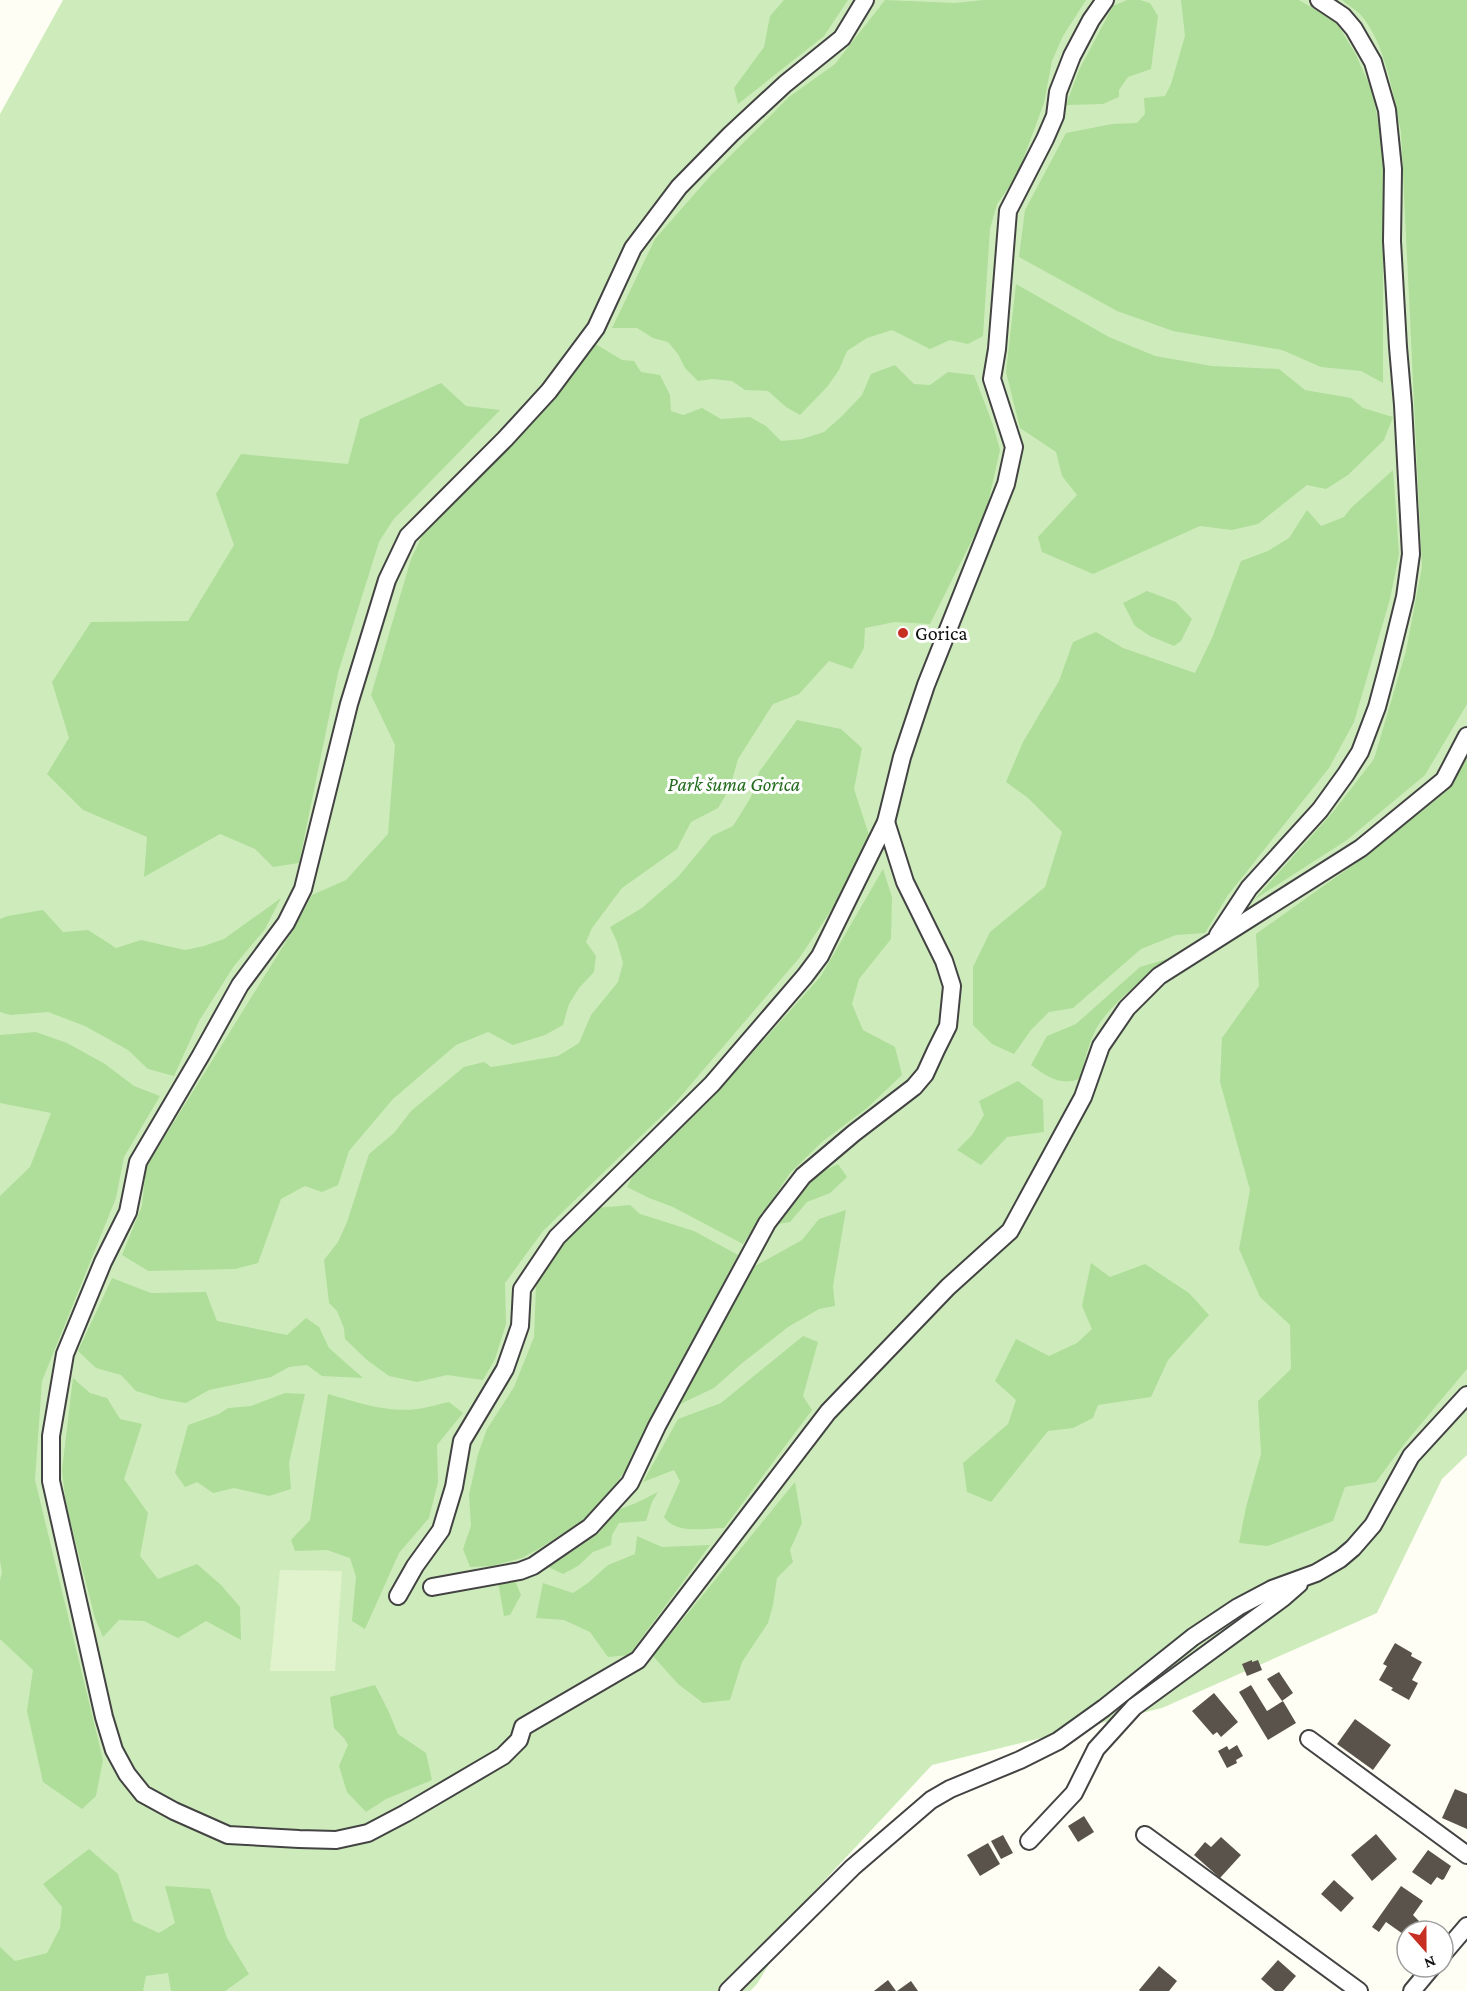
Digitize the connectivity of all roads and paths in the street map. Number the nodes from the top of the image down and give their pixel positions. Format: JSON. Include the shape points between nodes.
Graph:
{"nodes":[{"id":1,"x":865,"y":0,"type":"edge"},
{"id":2,"x":1105,"y":0,"type":"edge"},
{"id":3,"x":1319,"y":0,"type":"edge"},
{"id":4,"x":1467,"y":736,"type":"edge"},
{"id":5,"x":886,"y":822,"type":"junction"},
{"id":6,"x":1214,"y":941,"type":"junction"},
{"id":7,"x":1467,"y":1395,"type":"edge"},
{"id":8,"x":1303,"y":1578,"type":"junction"},
{"id":9,"x":432,"y":1587,"type":"dead end"},
{"id":10,"x":398,"y":1596,"type":"dead end"},
{"id":11,"x":1309,"y":1739,"type":"dead end"},
{"id":12,"x":1145,"y":1835,"type":"dead end"},
{"id":13,"x":1029,"y":1841,"type":"dead end"},
{"id":14,"x":1467,"y":1855,"type":"edge"},
{"id":15,"x":1467,"y":1926,"type":"edge"},
{"id":16,"x":1455,"y":1940,"type":"edge"},
{"id":17,"x":1422,"y":1979,"type":"edge"},
{"id":18,"x":728,"y":1991,"type":"edge"},
{"id":19,"x":1359,"y":1991,"type":"edge"},
{"id":20,"x":1412,"y":1991,"type":"edge"}],
"edges":[{"from":1,"to":6,"type":"street","via":[[842,38],[784,84],[679,187],[633,248],[596,328],[549,391],[408,536],[387,580],[349,704],[303,889],[286,923],[240,985],[138,1162],[128,1212],[64,1354],[51,1436],[51,1481],[68,1557],[104,1717],[114,1750],[127,1774],[144,1794],[228,1835],[336,1840],[368,1833],[504,1756],[519,1740],[523,1727],[638,1660],[828,1412],[948,1287],[1010,1231],[1083,1097],[1101,1046],[1127,1008],[1159,975]]},
{"from":2,"to":5,"type":"street","via":[[1072,56],[1058,92],[1055,116],[1008,211],[992,379],[1014,447],[1006,483],[926,685]]},
{"from":3,"to":6,"type":"street","via":[[1354,29],[1373,62],[1387,110],[1411,554],[1406,597],[1377,707],[1360,752],[1320,810],[1249,888]]},
{"from":4,"to":6,"type":"street","via":[[1444,780],[1361,848]]},
{"from":5,"to":9,"type":"street","via":[[905,882],[944,961],[952,986],[948,1026],[925,1074],[803,1176],[767,1223],[630,1483],[590,1527],[520,1571]]},
{"from":5,"to":10,"type":"street","via":[[820,956],[805,976],[712,1084],[557,1237],[522,1289],[520,1326],[513,1348],[505,1369],[462,1441],[441,1530]]},
{"from":7,"to":8,"type":"street","via":[[1411,1456],[1360,1541],[1340,1559]]},
{"from":8,"to":13,"type":"street","via":[[1283,1598],[1134,1707],[1096,1749],[1074,1793]]},
{"from":8,"to":18,"type":"street","via":[[1238,1607],[1058,1741],[931,1800],[853,1867]]},
{"from":11,"to":14,"type":"street"},
{"from":12,"to":19,"type":"street"},
{"from":15,"to":16,"type":"street"},
{"from":17,"to":20,"type":"street"}]}
